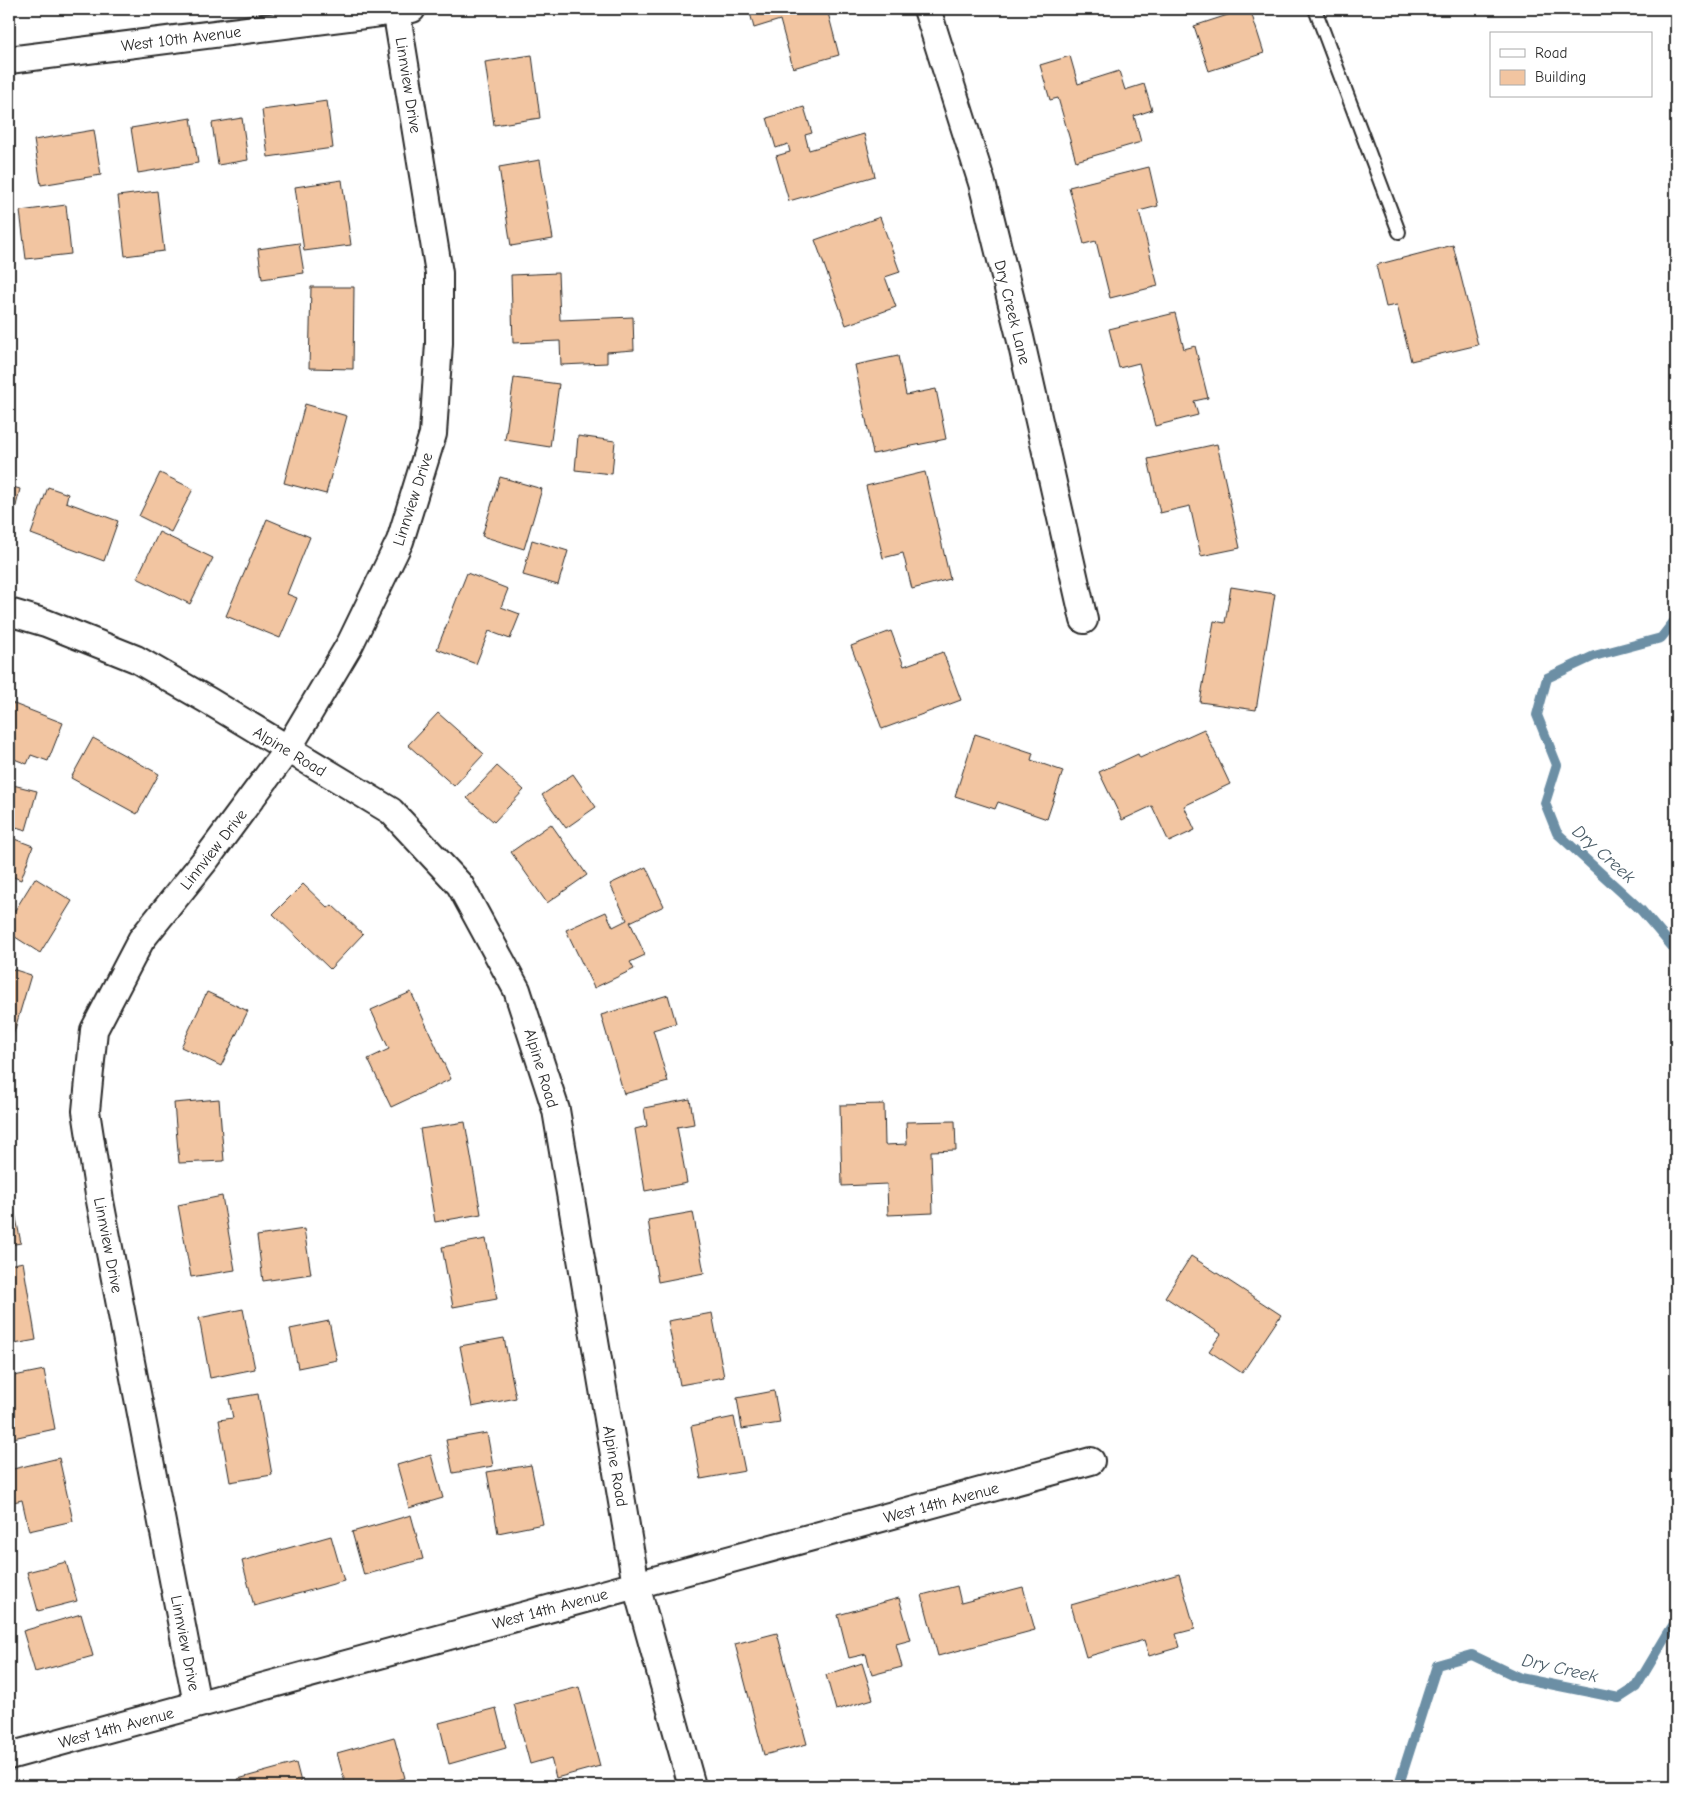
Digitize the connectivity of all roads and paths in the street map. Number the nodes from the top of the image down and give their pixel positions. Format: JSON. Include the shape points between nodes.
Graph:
{"nodes":[{"id":1,"x":927,"y":9,"type":"edge"},
{"id":2,"x":1315,"y":9,"type":"edge"},
{"id":3,"x":402,"y":10,"type":"edge"},
{"id":4,"x":9,"y":60,"type":"edge"},
{"id":5,"x":1399,"y":232,"type":"dead end"},
{"id":6,"x":9,"y":612,"type":"edge"},
{"id":7,"x":1084,"y":620,"type":"dead end"},
{"id":8,"x":287,"y":750,"type":"junction"},
{"id":9,"x":1091,"y":1461,"type":"dead end"},
{"id":10,"x":636,"y":1585,"type":"junction"},
{"id":11,"x":198,"y":1704,"type":"junction"},
{"id":12,"x":9,"y":1756,"type":"edge"},
{"id":13,"x":692,"y":1786,"type":"edge"}],
"edges":[{"from":1,"to":7,"type":"street","name":"Dry Creek Lane","via":[[982,183]]},
{"from":2,"to":5,"type":"lane"},
{"from":3,"to":4,"type":"street","name":"West 10th Avenue"},
{"from":3,"to":8,"type":"street","name":"Linnview Drive","via":[[439,273],[439,343],[432,434],[400,541],[350,644]]},
{"from":6,"to":8,"type":"street","name":"Alpine Road","via":[[46,623],[136,659]]},
{"from":8,"to":10,"type":"street","name":"Alpine Road","via":[[391,812],[460,885],[517,990],[556,1110]]},
{"from":8,"to":11,"type":"street","name":"Linnview Drive","via":[[141,940],[94,1030],[86,1111],[100,1201]]},
{"from":9,"to":10,"type":"street","name":"West 14th Avenue"},
{"from":10,"to":11,"type":"street","name":"West 14th Avenue"},
{"from":10,"to":13,"type":"street","name":"Alpine Road"},
{"from":11,"to":12,"type":"street","name":"West 14th Avenue"}]}
